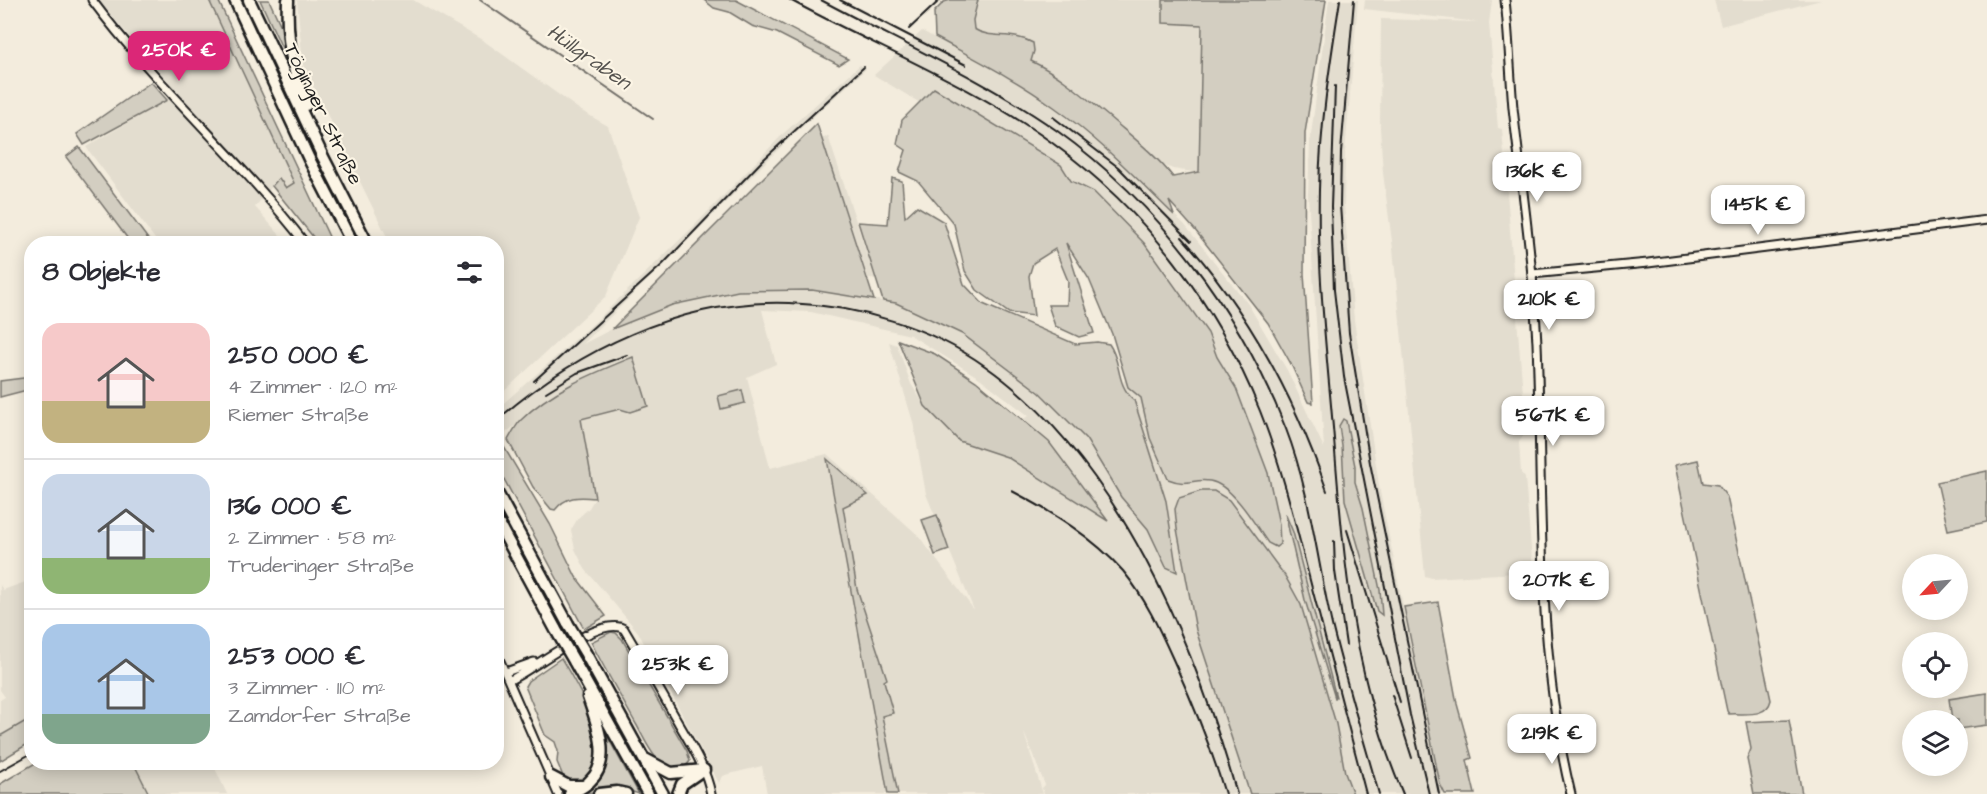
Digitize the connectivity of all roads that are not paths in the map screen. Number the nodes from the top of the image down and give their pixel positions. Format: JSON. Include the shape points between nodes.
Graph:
{"nodes":[{"id":1,"x":92,"y":0,"type":"edge"},
{"id":2,"x":235,"y":0,"type":"edge"},
{"id":3,"x":249,"y":0,"type":"edge"},
{"id":4,"x":288,"y":0,"type":"edge"},
{"id":5,"x":1505,"y":0,"type":"edge"},
{"id":6,"x":323,"y":157,"type":"junction"},
{"id":7,"x":1987,"y":220,"type":"edge"},
{"id":8,"x":299,"y":236,"type":"edge"},
{"id":9,"x":348,"y":236,"type":"edge"},
{"id":10,"x":363,"y":236,"type":"edge"},
{"id":11,"x":1532,"y":274,"type":"junction"},
{"id":12,"x":504,"y":505,"type":"edge"},
{"id":13,"x":504,"y":534,"type":"edge"},
{"id":14,"x":537,"y":662,"type":"junction"},
{"id":15,"x":504,"y":668,"type":"edge"},
{"id":16,"x":506,"y":672,"type":"junction"},
{"id":17,"x":582,"y":676,"type":"junction"},
{"id":18,"x":510,"y":680,"type":"junction"},
{"id":19,"x":644,"y":758,"type":"junction"},
{"id":20,"x":704,"y":770,"type":"junction"},
{"id":21,"x":551,"y":777,"type":"junction"},
{"id":22,"x":585,"y":785,"type":"junction"},
{"id":23,"x":558,"y":794,"type":"edge"},
{"id":24,"x":570,"y":794,"type":"edge"},
{"id":25,"x":599,"y":794,"type":"edge"},
{"id":26,"x":626,"y":794,"type":"edge"},
{"id":27,"x":648,"y":794,"type":"edge"},
{"id":28,"x":663,"y":794,"type":"edge"},
{"id":29,"x":678,"y":794,"type":"edge"},
{"id":30,"x":711,"y":794,"type":"edge"},
{"id":31,"x":1571,"y":794,"type":"edge"}],
"edges":[{"from":1,"to":8,"type":"street","via":[[127,45]]},
{"from":2,"to":9,"type":"highway","name":"Töginger Straße"},
{"from":3,"to":6,"type":"highway","name":"Töginger Straße"},
{"from":4,"to":6,"type":"highway","via":[[290,55],[301,94],[320,137]]},
{"from":5,"to":11,"type":"street"},
{"from":6,"to":10,"type":"highway","name":"Töginger Straße"},
{"from":7,"to":11,"type":"street"},
{"from":11,"to":31,"type":"street","via":[[1551,687]]},
{"from":12,"to":19,"type":"highway","bridge":true},
{"from":13,"to":17,"type":"highway","bridge":true},
{"from":14,"to":16,"type":"street"},
{"from":14,"to":18,"type":"street"},
{"from":14,"to":20,"type":"street","via":[[606,626],[620,626]]},
{"from":15,"to":16,"type":"street"},
{"from":16,"to":18,"type":"street"},
{"from":17,"to":22,"type":"highway","via":[[602,746],[597,772]]},
{"from":17,"to":27,"type":"highway"},
{"from":18,"to":21,"type":"street"},
{"from":19,"to":20,"type":"highway","via":[[672,772]]},
{"from":19,"to":28,"type":"highway"},
{"from":20,"to":29,"type":"highway","via":[[688,778]]},
{"from":20,"to":30,"type":"street"},
{"from":21,"to":22,"type":"highway","via":[[568,786]]},
{"from":21,"to":23,"type":"street"},
{"from":22,"to":24,"type":"highway"},
{"from":25,"to":26,"type":"highway"}]}
